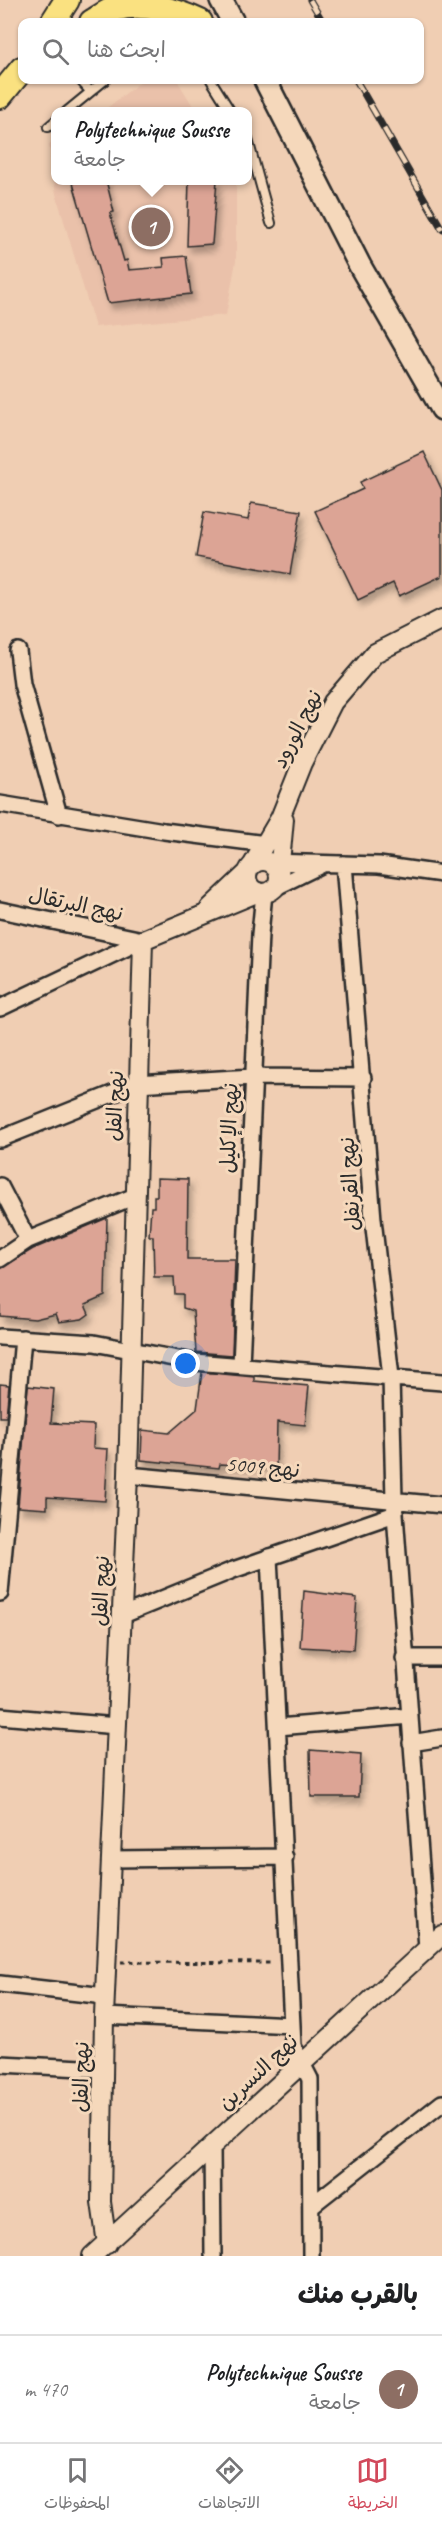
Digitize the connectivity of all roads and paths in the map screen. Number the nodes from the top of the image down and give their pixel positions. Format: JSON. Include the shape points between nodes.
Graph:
{"nodes":[{"id":1,"x":67,"y":0,"type":"edge"},
{"id":2,"x":221,"y":0,"type":"edge"},
{"id":3,"x":121,"y":4,"type":"edge"},
{"id":4,"x":56,"y":18,"type":"edge"},
{"id":5,"x":98,"y":18,"type":"edge"},
{"id":6,"x":191,"y":18,"type":"edge"},
{"id":7,"x":231,"y":18,"type":"edge"},
{"id":8,"x":18,"y":74,"type":"edge"},
{"id":9,"x":84,"y":84,"type":"edge"},
{"id":10,"x":100,"y":84,"type":"edge"},
{"id":11,"x":214,"y":84,"type":"edge"},
{"id":12,"x":267,"y":84,"type":"edge"},
{"id":13,"x":90,"y":91,"type":"junction"},
{"id":14,"x":0,"y":96,"type":"edge"},
{"id":15,"x":71,"y":107,"type":"edge"},
{"id":16,"x":228,"y":107,"type":"edge"},
{"id":17,"x":51,"y":124,"type":"edge"},
{"id":18,"x":48,"y":127,"type":"dead end"},
{"id":19,"x":252,"y":154,"type":"edge"},
{"id":20,"x":271,"y":223,"type":"dead end"},
{"id":21,"x":442,"y":409,"type":"edge"},
{"id":22,"x":442,"y":619,"type":"edge"},
{"id":23,"x":18,"y":651,"type":"dead end"},
{"id":24,"x":0,"y":804,"type":"edge"},
{"id":25,"x":286,"y":805,"type":"junction"},
{"id":26,"x":59,"y":815,"type":"junction"},
{"id":27,"x":266,"y":844,"type":"junction"},
{"id":28,"x":323,"y":863,"type":"junction"},
{"id":29,"x":344,"y":864,"type":"junction"},
{"id":30,"x":442,"y":874,"type":"edge"},
{"id":31,"x":266,"y":876,"type":"junction"},
{"id":32,"x":0,"y":910,"type":"edge"},
{"id":33,"x":142,"y":940,"type":"junction"},
{"id":34,"x":0,"y":1008,"type":"edge"},
{"id":35,"x":253,"y":1077,"type":"junction"},
{"id":36,"x":363,"y":1078,"type":"junction"},
{"id":37,"x":137,"y":1084,"type":"junction"},
{"id":38,"x":0,"y":1139,"type":"edge"},
{"id":39,"x":0,"y":1186,"type":"edge"},
{"id":40,"x":135,"y":1196,"type":"junction"},
{"id":41,"x":28,"y":1240,"type":"junction"},
{"id":42,"x":0,"y":1259,"type":"edge"},
{"id":43,"x":0,"y":1337,"type":"edge"},
{"id":44,"x":23,"y":1338,"type":"junction"},
{"id":45,"x":131,"y":1350,"type":"junction"},
{"id":46,"x":241,"y":1365,"type":"junction"},
{"id":47,"x":391,"y":1377,"type":"junction"},
{"id":48,"x":442,"y":1382,"type":"edge"},
{"id":49,"x":128,"y":1475,"type":"junction"},
{"id":50,"x":442,"y":1505,"type":"edge"},
{"id":51,"x":394,"y":1507,"type":"junction"},
{"id":52,"x":269,"y":1557,"type":"junction"},
{"id":53,"x":0,"y":1593,"type":"edge"},
{"id":54,"x":123,"y":1615,"type":"junction"},
{"id":55,"x":404,"y":1658,"type":"junction"},
{"id":56,"x":442,"y":1658,"type":"edge"},
{"id":57,"x":0,"y":1716,"type":"edge"},
{"id":58,"x":410,"y":1716,"type":"junction"},
{"id":59,"x":117,"y":1726,"type":"junction"},
{"id":60,"x":278,"y":1727,"type":"junction"},
{"id":61,"x":442,"y":1738,"type":"edge"},
{"id":62,"x":411,"y":1743,"type":"junction"},
{"id":63,"x":285,"y":1857,"type":"junction"},
{"id":64,"x":112,"y":1858,"type":"junction"},
{"id":65,"x":442,"y":1935,"type":"edge"},
{"id":66,"x":427,"y":1948,"type":"junction"},
{"id":67,"x":106,"y":1962,"type":"junction"},
{"id":68,"x":290,"y":1964,"type":"junction"},
{"id":69,"x":0,"y":1984,"type":"edge"},
{"id":70,"x":105,"y":1996,"type":"junction"},
{"id":71,"x":104,"y":2016,"type":"junction"},
{"id":72,"x":292,"y":2025,"type":"junction"},
{"id":73,"x":301,"y":2062,"type":"junction"},
{"id":74,"x":0,"y":2064,"type":"edge"},
{"id":75,"x":104,"y":2069,"type":"junction"},
{"id":76,"x":442,"y":2103,"type":"edge"},
{"id":77,"x":212,"y":2146,"type":"junction"},
{"id":78,"x":311,"y":2206,"type":"junction"},
{"id":79,"x":107,"y":2250,"type":"edge"},
{"id":80,"x":92,"y":2256,"type":"edge"},
{"id":81,"x":213,"y":2256,"type":"edge"},
{"id":82,"x":311,"y":2256,"type":"edge"}],
"edges":[{"from":1,"to":4,"type":"highway"},
{"from":2,"to":7,"type":"main road"},
{"from":3,"to":5,"type":"highway"},
{"from":3,"to":6,"type":"highway","via":[[157,7]]},
{"from":8,"to":14,"type":"highway"},
{"from":9,"to":13,"type":"lane"},
{"from":10,"to":13,"type":"lane"},
{"from":11,"to":16,"type":"lane"},
{"from":12,"to":21,"type":"main road","via":[[360,266]]},
{"from":13,"to":15,"type":"lane"},
{"from":17,"to":18,"type":"lane"},
{"from":19,"to":20,"type":"lane"},
{"from":22,"to":25,"type":"street","name":"نهج الورود","via":[[375,653],[333,702]]},
{"from":23,"to":26,"type":"street","via":[[22,684]]},
{"from":24,"to":26,"type":"street"},
{"from":25,"to":27,"type":"street"},
{"from":25,"to":31,"type":"street"},
{"from":26,"to":27,"type":"street"},
{"from":27,"to":31,"type":"street"},
{"from":28,"to":29,"type":"street"},
{"from":28,"to":31,"type":"street"},
{"from":28,"to":31,"type":"street"},
{"from":29,"to":30,"type":"street"},
{"from":29,"to":36,"type":"street","name":"نهج القرنفل"},
{"from":31,"to":33,"type":"street","via":[[226,896],[201,915]]},
{"from":31,"to":35,"type":"street","name":"نهج الإكليل"},
{"from":32,"to":33,"type":"street","name":"نهج البرتقال"},
{"from":33,"to":34,"type":"street"},
{"from":33,"to":37,"type":"street","name":"نهج الفل"},
{"from":35,"to":36,"type":"street"},
{"from":35,"to":37,"type":"street"},
{"from":35,"to":46,"type":"street","name":"نهج الإكليل"},
{"from":36,"to":47,"type":"street","name":"نهج القرنفل","via":[[373,1219]]},
{"from":37,"to":38,"type":"street"},
{"from":37,"to":40,"type":"street","name":"نهج الفل"},
{"from":39,"to":41,"type":"street"},
{"from":40,"to":41,"type":"street"},
{"from":40,"to":45,"type":"street","name":"نهج الفل"},
{"from":41,"to":42,"type":"street"},
{"from":43,"to":44,"type":"street"},
{"from":44,"to":45,"type":"street"},
{"from":44,"to":53,"type":"street"},
{"from":45,"to":46,"type":"street","via":[[194,1362]]},
{"from":45,"to":49,"type":"street","name":"نهج الفل"},
{"from":46,"to":47,"type":"street"},
{"from":47,"to":48,"type":"street"},
{"from":47,"to":51,"type":"street","name":"نهج القرنفل"},
{"from":49,"to":51,"type":"street","name":"نهج 5009"},
{"from":49,"to":54,"type":"street","name":"نهج الفل"},
{"from":50,"to":51,"type":"street","name":"نهج 5009"},
{"from":51,"to":52,"type":"street"},
{"from":51,"to":55,"type":"street","name":"نهج القرنفل"},
{"from":52,"to":54,"type":"street"},
{"from":52,"to":60,"type":"street"},
{"from":54,"to":59,"type":"street","name":"نهج الفل"},
{"from":55,"to":56,"type":"street"},
{"from":55,"to":58,"type":"street","name":"نهج القرنفل"},
{"from":57,"to":59,"type":"street"},
{"from":58,"to":60,"type":"street"},
{"from":58,"to":62,"type":"street","name":"نهج القرنفل"},
{"from":59,"to":64,"type":"street","name":"نهج الفل"},
{"from":60,"to":63,"type":"street"},
{"from":61,"to":62,"type":"street"},
{"from":62,"to":66,"type":"street","name":"نهج القرنفل"},
{"from":63,"to":64,"type":"street"},
{"from":63,"to":68,"type":"street"},
{"from":64,"to":67,"type":"street","name":"نهج الفل"},
{"from":65,"to":66,"type":"street","name":"نهج النسرين"},
{"from":66,"to":73,"type":"street","name":"نهج النسرين"},
{"from":67,"to":68,"type":"path"},
{"from":67,"to":70,"type":"street","name":"نهج الفل"},
{"from":68,"to":72,"type":"street"},
{"from":69,"to":70,"type":"street"},
{"from":70,"to":71,"type":"street","name":"نهج الفل"},
{"from":71,"to":72,"type":"street"},
{"from":71,"to":75,"type":"street","name":"نهج الفل"},
{"from":72,"to":73,"type":"street","via":[[293,2046]]},
{"from":73,"to":77,"type":"street","name":"نهج النسرين"},
{"from":73,"to":78,"type":"street","via":[[310,2079]]},
{"from":74,"to":75,"type":"street"},
{"from":75,"to":79,"type":"street","name":"نهج الفل","via":[[101,2202]]},
{"from":76,"to":78,"type":"street"},
{"from":77,"to":79,"type":"street","name":"نهج النسرين"},
{"from":77,"to":81,"type":"street"},
{"from":78,"to":82,"type":"street"},
{"from":79,"to":80,"type":"street","name":"نهج النسرين"}]}
